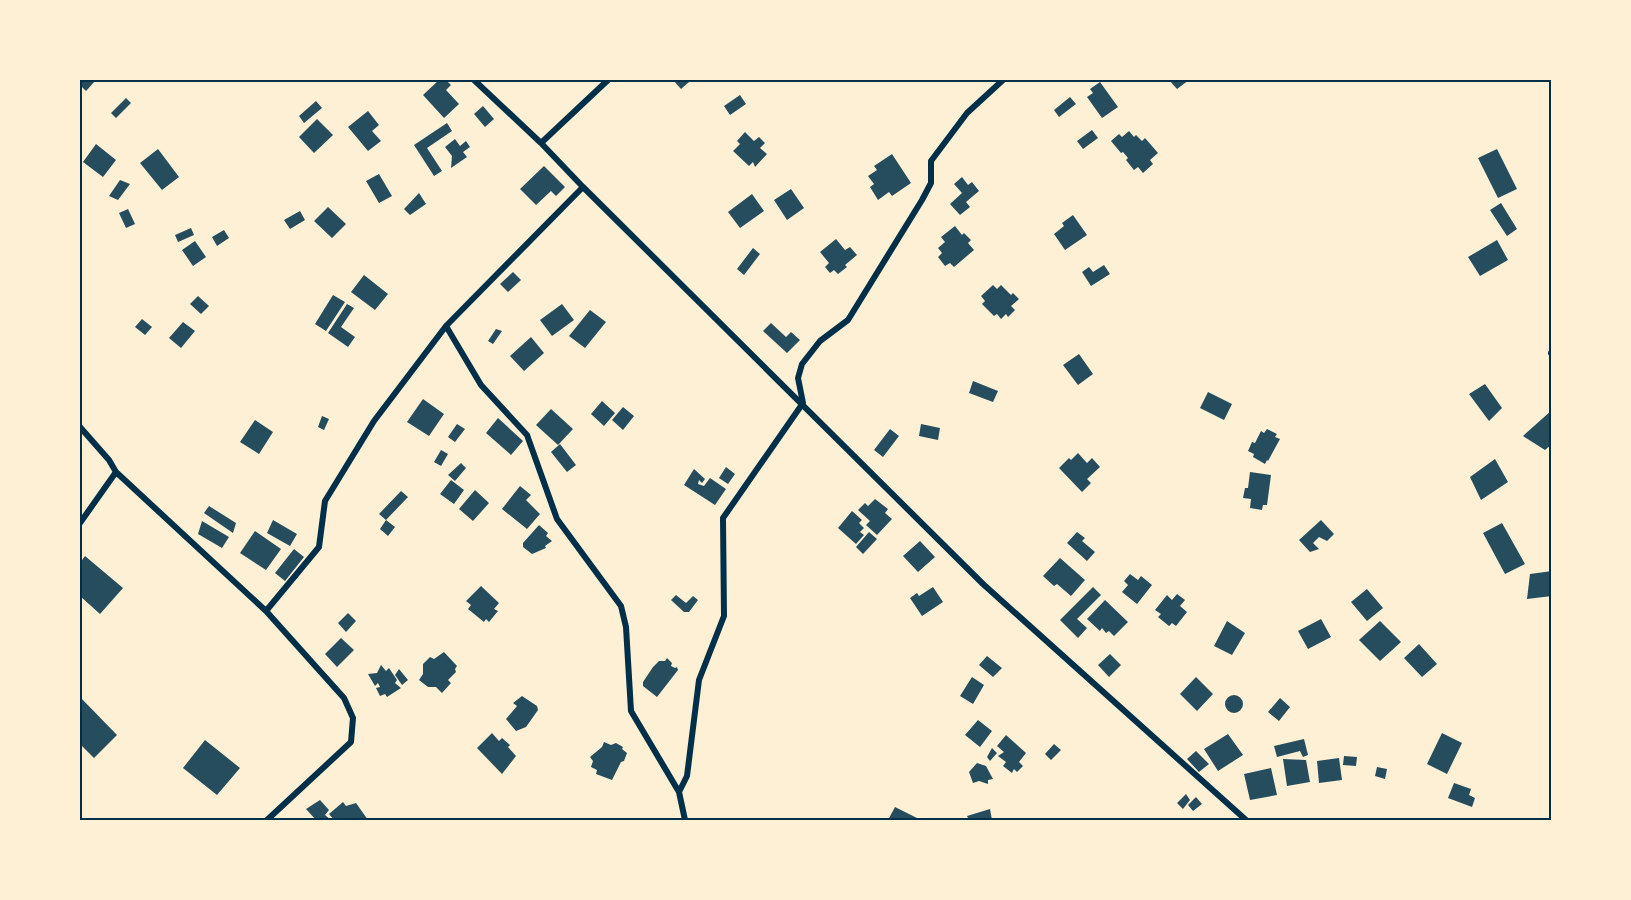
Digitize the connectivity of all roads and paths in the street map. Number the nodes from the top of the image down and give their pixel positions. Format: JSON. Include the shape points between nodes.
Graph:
{"nodes":[{"id":1,"x":474,"y":80,"type":"edge"},
{"id":2,"x":608,"y":80,"type":"edge"},
{"id":3,"x":1003,"y":80,"type":"edge"},
{"id":4,"x":541,"y":142,"type":"junction"},
{"id":5,"x":583,"y":187,"type":"junction"},
{"id":6,"x":446,"y":326,"type":"junction"},
{"id":7,"x":803,"y":403,"type":"junction"},
{"id":8,"x":80,"y":428,"type":"edge"},
{"id":9,"x":116,"y":472,"type":"junction"},
{"id":10,"x":80,"y":523,"type":"edge"},
{"id":11,"x":266,"y":611,"type":"junction"},
{"id":12,"x":679,"y":792,"type":"junction"},
{"id":13,"x":267,"y":820,"type":"edge"},
{"id":14,"x":685,"y":820,"type":"edge"},
{"id":15,"x":1246,"y":820,"type":"edge"}],
"edges":[{"from":1,"to":4,"type":"street"},
{"from":2,"to":4,"type":"street"},
{"from":3,"to":7,"type":"street","via":[[967,112],[931,161],[931,183],[848,320],[820,341],[802,364],[798,378]]},
{"from":4,"to":5,"type":"street"},
{"from":5,"to":6,"type":"street"},
{"from":5,"to":7,"type":"street"},
{"from":6,"to":11,"type":"street","via":[[374,421],[325,501],[319,548]]},
{"from":6,"to":12,"type":"street","via":[[482,385],[527,435],[557,519],[621,606],[631,711]]},
{"from":7,"to":12,"type":"street","via":[[723,518],[724,616],[699,680],[687,776]]},
{"from":7,"to":15,"type":"street","via":[[983,584]]},
{"from":8,"to":9,"type":"street"},
{"from":9,"to":10,"type":"street"},
{"from":9,"to":11,"type":"street"},
{"from":11,"to":13,"type":"street","via":[[344,698],[353,718],[351,742]]},
{"from":12,"to":14,"type":"street"}]}
